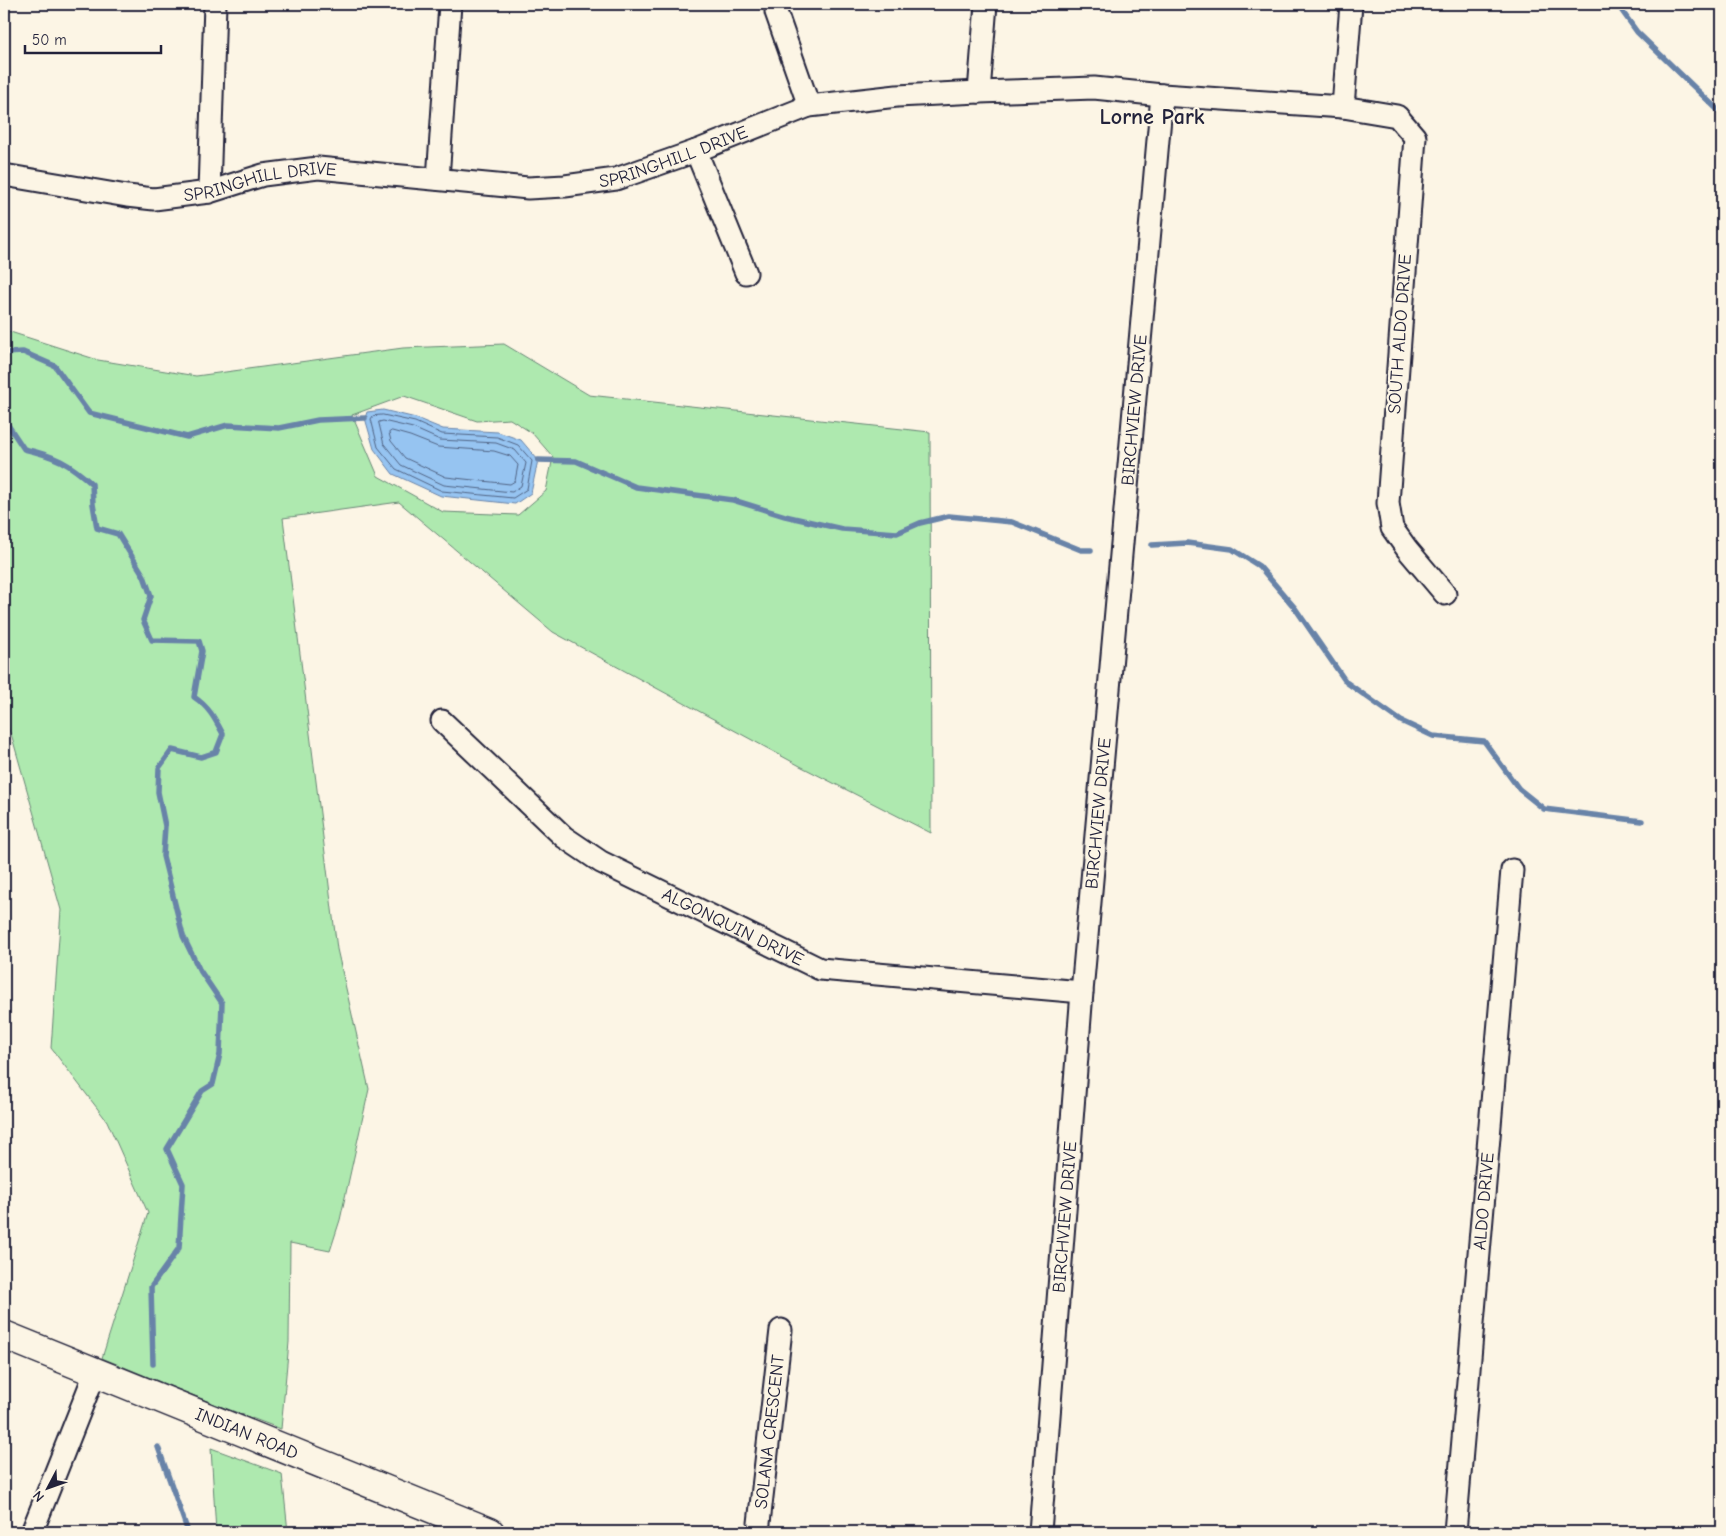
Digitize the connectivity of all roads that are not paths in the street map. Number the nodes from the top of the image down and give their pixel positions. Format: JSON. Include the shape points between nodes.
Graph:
{"nodes":[{"id":1,"x":215,"y":4,"type":"edge"},
{"id":2,"x":450,"y":4,"type":"edge"},
{"id":3,"x":777,"y":4,"type":"edge"},
{"id":4,"x":986,"y":4,"type":"edge"},
{"id":5,"x":1351,"y":4,"type":"edge"},
{"id":6,"x":979,"y":92,"type":"junction"},
{"id":7,"x":1162,"y":96,"type":"junction"},
{"id":8,"x":809,"y":106,"type":"junction"},
{"id":9,"x":1343,"y":107,"type":"junction"},
{"id":10,"x":696,"y":151,"type":"junction"},
{"id":11,"x":4,"y":175,"type":"edge"},
{"id":12,"x":438,"y":179,"type":"junction"},
{"id":13,"x":209,"y":192,"type":"junction"},
{"id":14,"x":746,"y":273,"type":"dead end"},
{"id":15,"x":1445,"y":594,"type":"dead end"},
{"id":16,"x":442,"y":721,"type":"dead end"},
{"id":17,"x":1512,"y":870,"type":"dead end"},
{"id":18,"x":1082,"y":992,"type":"junction"},
{"id":19,"x":782,"y":1330,"type":"dead end"},
{"id":20,"x":4,"y":1335,"type":"edge"},
{"id":21,"x":95,"y":1372,"type":"junction"},
{"id":22,"x":32,"y":1532,"type":"edge"},
{"id":23,"x":490,"y":1532,"type":"edge"},
{"id":24,"x":758,"y":1532,"type":"edge"},
{"id":25,"x":1040,"y":1532,"type":"edge"},
{"id":26,"x":1455,"y":1532,"type":"edge"}],
"edges":[{"from":1,"to":13,"type":"street"},
{"from":2,"to":12,"type":"street"},
{"from":3,"to":8,"type":"street","via":[[776,12]]},
{"from":4,"to":6,"type":"street"},
{"from":5,"to":9,"type":"street"},
{"from":6,"to":7,"type":"street","name":"SPRINGHILL DRIVE","via":[[1094,88]]},
{"from":6,"to":8,"type":"street","name":"SPRINGHILL DRIVE","via":[[898,96]]},
{"from":7,"to":9,"type":"street","name":"SPRINGHILL DRIVE"},
{"from":7,"to":18,"type":"street","name":"BIRCHVIEW DRIVE"},
{"from":8,"to":10,"type":"street","name":"SPRINGHILL DRIVE"},
{"from":9,"to":15,"type":"street","name":"SOUTH ALDO DRIVE","via":[[1397,116],[1415,137],[1388,503],[1392,528]]},
{"from":10,"to":12,"type":"street","name":"SPRINGHILL DRIVE","via":[[616,179],[565,186],[528,188]]},
{"from":10,"to":14,"type":"street"},
{"from":11,"to":13,"type":"street","name":"SPRINGHILL DRIVE","via":[[154,199]]},
{"from":12,"to":13,"type":"street","name":"SPRINGHILL DRIVE","via":[[318,168],[263,175]]},
{"from":16,"to":18,"type":"street","name":"ALGONQUIN DRIVE","via":[[564,837],[601,862],[820,969]]},
{"from":17,"to":26,"type":"street","name":"ALDO DRIVE"},
{"from":18,"to":25,"type":"street","name":"BIRCHVIEW DRIVE"},
{"from":19,"to":24,"type":"street","name":"SOLANA CRESCENT"},
{"from":20,"to":21,"type":"street","name":"INDIAN ROAD"},
{"from":21,"to":22,"type":"street"},
{"from":21,"to":23,"type":"street","name":"INDIAN ROAD"}]}
